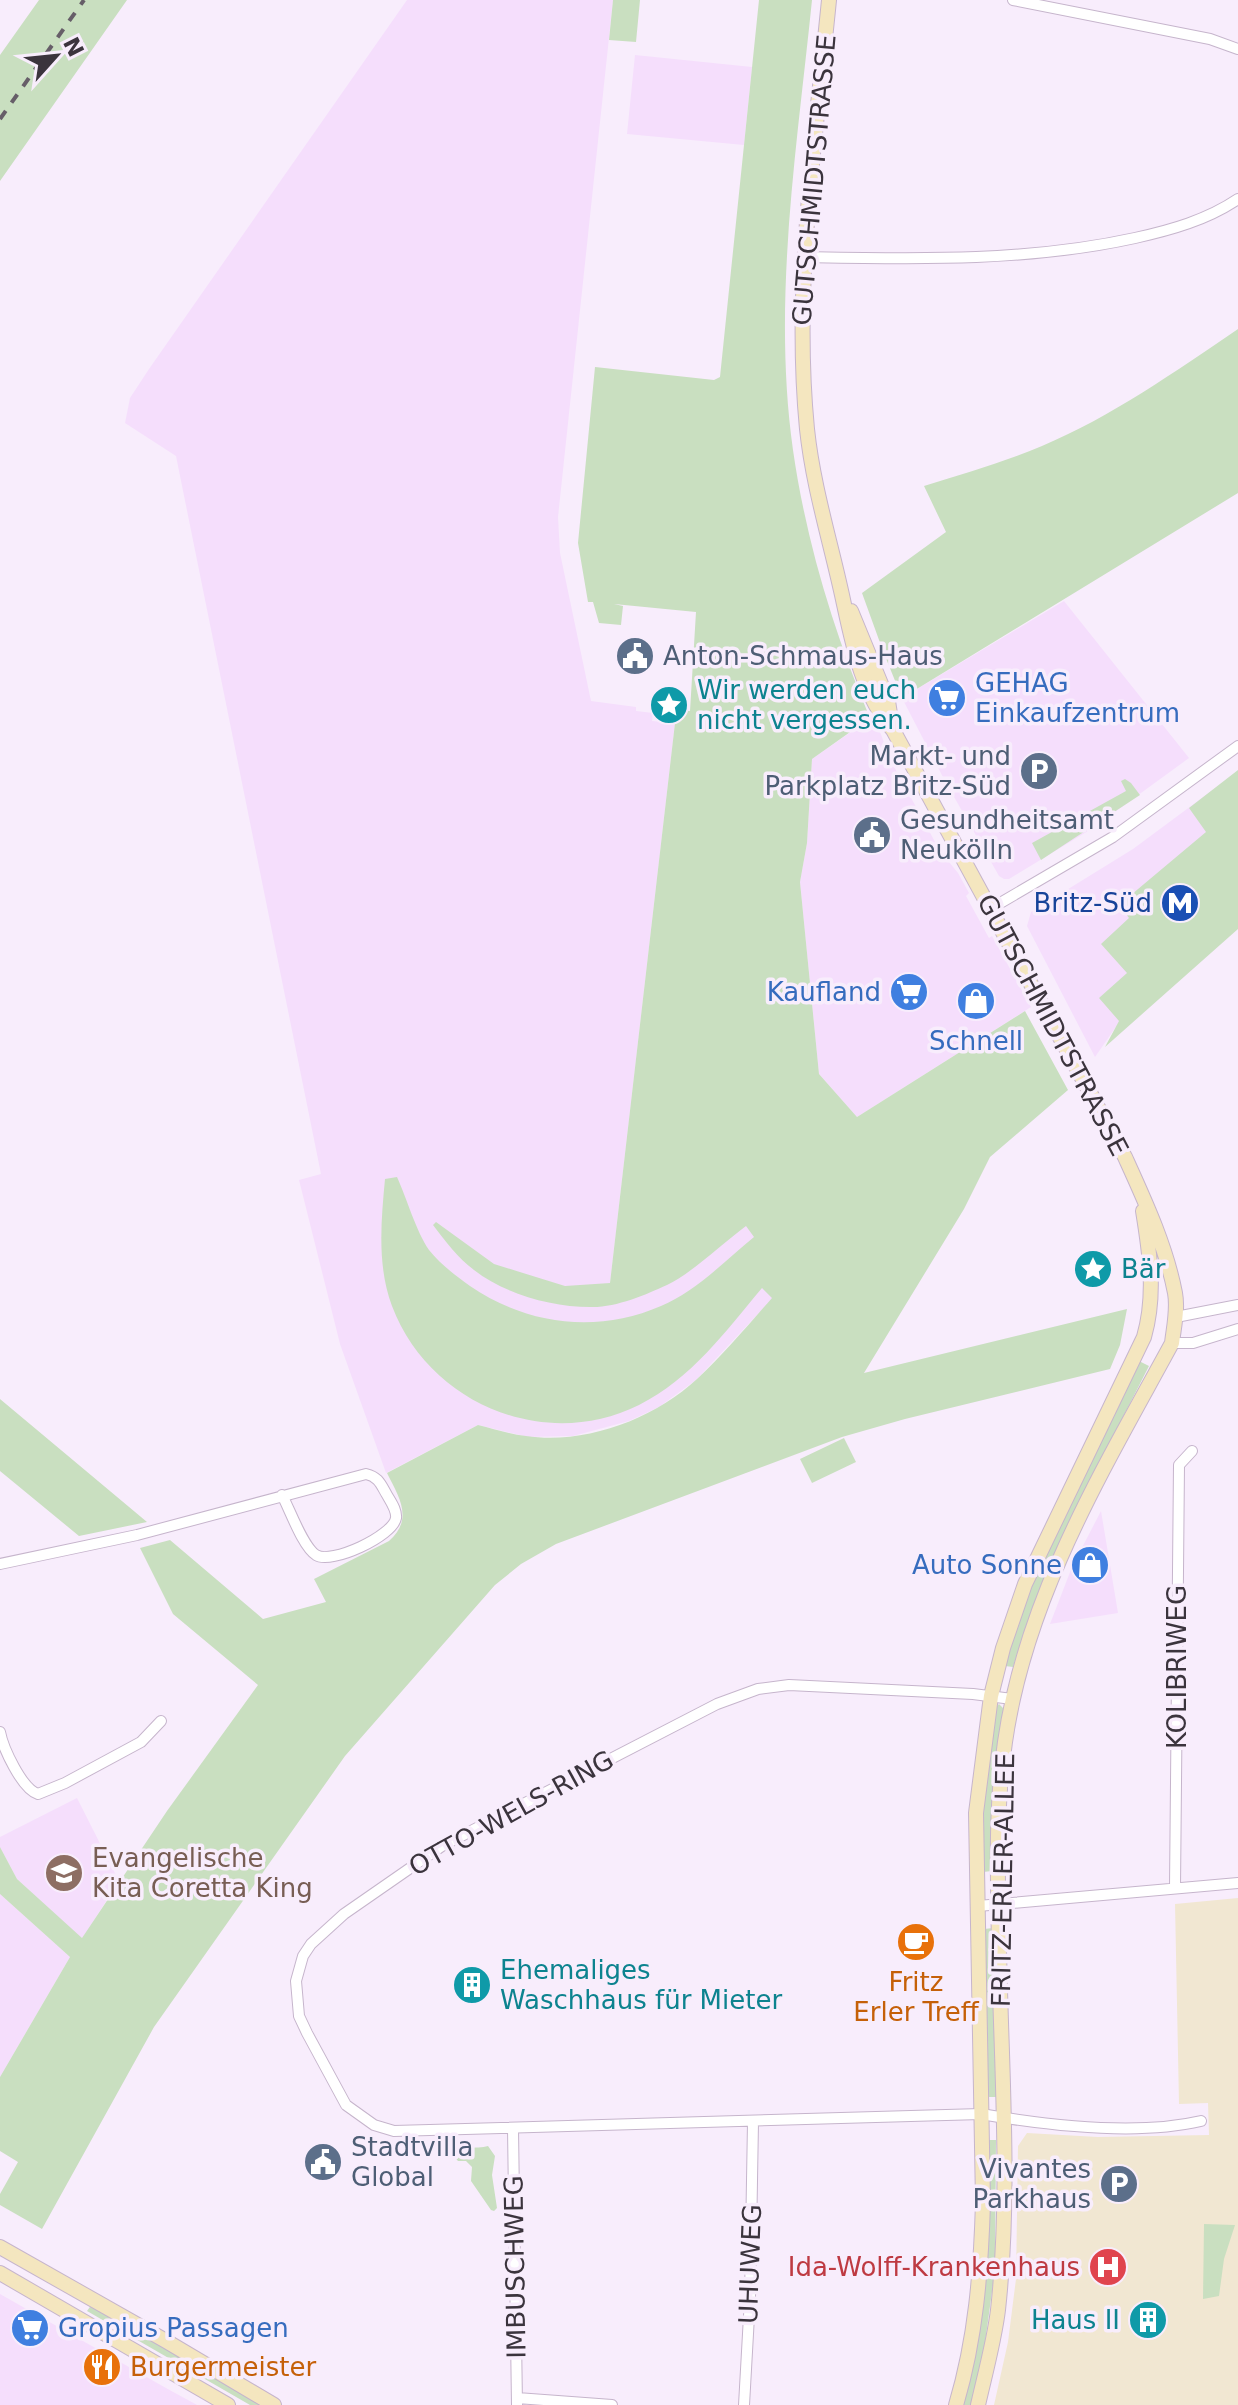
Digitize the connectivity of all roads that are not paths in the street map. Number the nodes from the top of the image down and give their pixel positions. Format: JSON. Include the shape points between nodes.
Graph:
{"nodes":[{"id":1,"x":829,"y":0,"type":"edge"},
{"id":2,"x":1013,"y":0,"type":"edge"},
{"id":3,"x":1238,"y":49,"type":"edge"},
{"id":4,"x":1238,"y":199,"type":"edge"},
{"id":5,"x":804,"y":257,"type":"junction"},
{"id":6,"x":1238,"y":746,"type":"edge"},
{"id":7,"x":990,"y":909,"type":"junction"},
{"id":8,"x":1141,"y":1195,"type":"junction"},
{"id":9,"x":1238,"y":1305,"type":"edge"},
{"id":10,"x":1150,"y":1316,"type":"junction"},
{"id":11,"x":1176,"y":1317,"type":"junction"},
{"id":12,"x":1238,"y":1329,"type":"edge"},
{"id":13,"x":1144,"y":1337,"type":"junction"},
{"id":14,"x":1172,"y":1343,"type":"junction"},
{"id":15,"x":1192,"y":1451,"type":"dead end"},
{"id":16,"x":282,"y":1495,"type":"junction"},
{"id":17,"x":0,"y":1564,"type":"edge"},
{"id":18,"x":991,"y":1696,"type":"junction"},
{"id":19,"x":1012,"y":1699,"type":"junction"},
{"id":20,"x":161,"y":1721,"type":"dead end"},
{"id":21,"x":0,"y":1732,"type":"edge"},
{"id":22,"x":1238,"y":1883,"type":"edge"},
{"id":23,"x":1175,"y":1888,"type":"junction"},
{"id":24,"x":998,"y":1904,"type":"junction"},
{"id":25,"x":978,"y":1906,"type":"junction"},
{"id":26,"x":981,"y":2114,"type":"junction"},
{"id":27,"x":1003,"y":2118,"type":"junction"},
{"id":28,"x":1201,"y":2121,"type":"dead end"},
{"id":29,"x":753,"y":2122,"type":"junction"},
{"id":30,"x":513,"y":2129,"type":"junction"},
{"id":31,"x":0,"y":2247,"type":"edge"},
{"id":32,"x":0,"y":2273,"type":"edge"},
{"id":33,"x":517,"y":2402,"type":"edge"},
{"id":34,"x":228,"y":2405,"type":"edge"},
{"id":35,"x":274,"y":2405,"type":"edge"},
{"id":36,"x":612,"y":2405,"type":"edge"},
{"id":37,"x":744,"y":2405,"type":"edge"},
{"id":38,"x":956,"y":2405,"type":"edge"},
{"id":39,"x":978,"y":2405,"type":"edge"}],
"edges":[{"from":1,"to":5,"type":"street","name":"GUTSCHMIDTSTRASSE"},
{"from":2,"to":3,"type":"street"},
{"from":4,"to":5,"type":"street","via":[[1169,230],[1072,249],[974,259]]},
{"from":5,"to":7,"type":"street","name":"GUTSCHMIDTSTRASSE","via":[[801,319],[808,432],[846,622],[879,714],[893,730]]},
{"from":6,"to":7,"type":"street","via":[[1113,837]]},
{"from":7,"to":8,"type":"street","name":"GUTSCHMIDTSTRASSE"},
{"from":8,"to":10,"type":"street","name":"GUTSCHMIDTSTRASSE","via":[[1150,1258]]},
{"from":8,"to":11,"type":"street","name":"GUTSCHMIDTSTRASSE","via":[[1175,1294]]},
{"from":9,"to":11,"type":"street"},
{"from":10,"to":11,"type":"street"},
{"from":10,"to":13,"type":"street","name":"FRITZ-ERLER-ALLEE"},
{"from":11,"to":14,"type":"street","name":"FRITZ-ERLER-ALLEE"},
{"from":12,"to":14,"type":"street","via":[[1193,1343]]},
{"from":13,"to":14,"type":"street"},
{"from":13,"to":18,"type":"street","name":"FRITZ-ERLER-ALLEE","via":[[1025,1584]]},
{"from":14,"to":19,"type":"street","name":"FRITZ-ERLER-ALLEE","via":[[1058,1559],[1033,1622]]},
{"from":15,"to":23,"type":"street","name":"KOLIBRIWEG","via":[[1179,1465]]},
{"from":16,"to":16,"type":"street","via":[[371,1475],[381,1483],[396,1519],[385,1534],[322,1558],[308,1546]]},
{"from":16,"to":17,"type":"street","via":[[137,1535]]},
{"from":18,"to":19,"type":"street","name":"OTTO-WELS-RING"},
{"from":18,"to":25,"type":"street","name":"FRITZ-ERLER-ALLEE","via":[[976,1813]]},
{"from":18,"to":30,"type":"street","name":"OTTO-WELS-RING","via":[[789,1685],[742,1694],[462,1834],[319,1935],[299,1968],[297,2004],[346,2105],[374,2125],[394,2131]]},
{"from":19,"to":24,"type":"street","name":"FRITZ-ERLER-ALLEE","via":[[999,1791]]},
{"from":20,"to":21,"type":"street","via":[[141,1742],[38,1794],[26,1786]]},
{"from":22,"to":23,"type":"street"},
{"from":23,"to":24,"type":"street"},
{"from":24,"to":25,"type":"street"},
{"from":24,"to":27,"type":"street","name":"FRITZ-ERLER-ALLEE"},
{"from":25,"to":26,"type":"street","name":"FRITZ-ERLER-ALLEE"},
{"from":26,"to":27,"type":"street"},
{"from":26,"to":29,"type":"street","name":"OTTO-WELS-RING"},
{"from":26,"to":38,"type":"street","name":"FRITZ-ERLER-ALLEE","via":[[977,2313]]},
{"from":27,"to":28,"type":"street","via":[[1094,2126]]},
{"from":27,"to":39,"type":"street","name":"FRITZ-ERLER-ALLEE","via":[[998,2313]]},
{"from":29,"to":30,"type":"street","name":"OTTO-WELS-RING"},
{"from":29,"to":37,"type":"street","name":"UHUWEG"},
{"from":30,"to":33,"type":"street","name":"IMBUSCHWEG"},
{"from":31,"to":35,"type":"street"},
{"from":32,"to":34,"type":"street"},
{"from":33,"to":36,"type":"street"}]}
